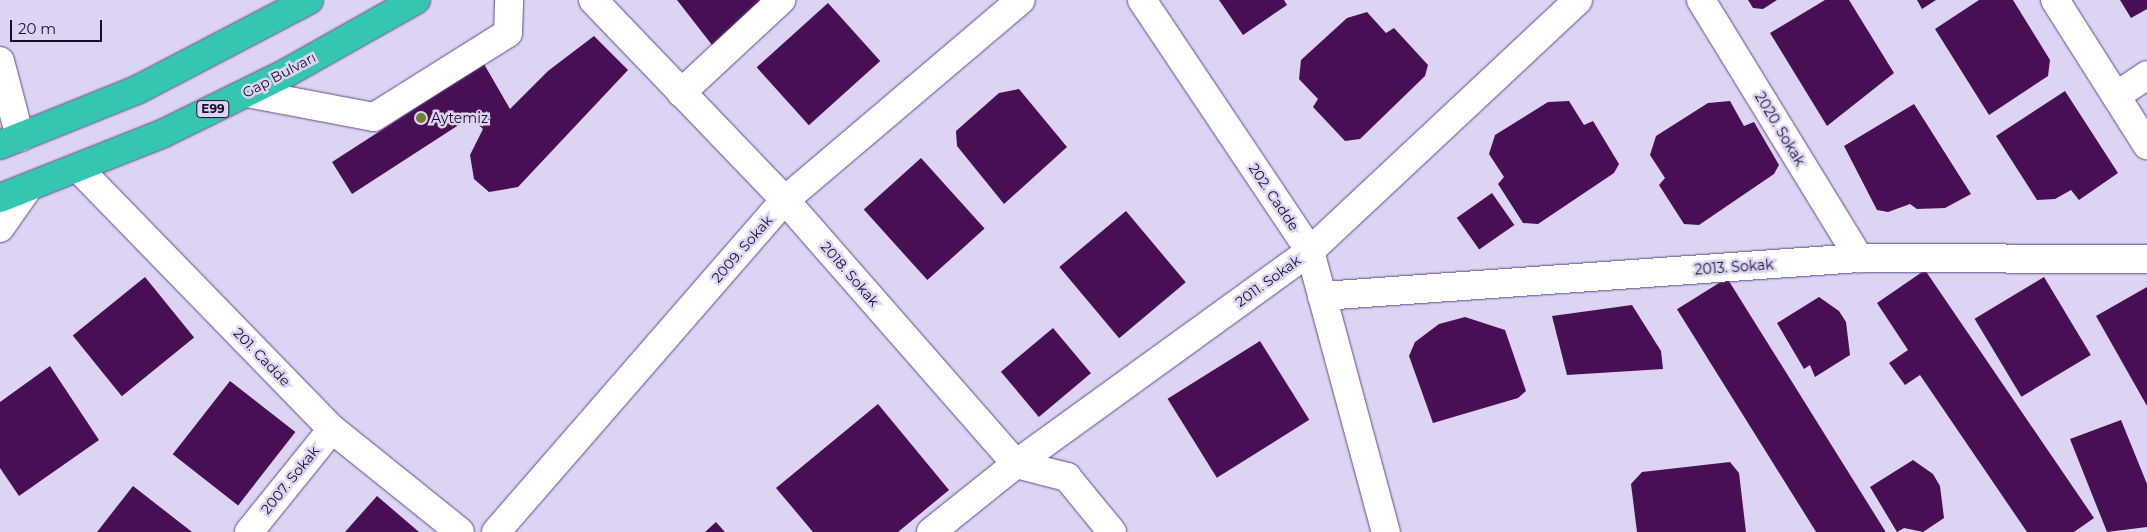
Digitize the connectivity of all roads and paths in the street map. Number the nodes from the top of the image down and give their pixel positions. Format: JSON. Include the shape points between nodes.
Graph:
{"nodes":[{"id":1,"x":309,"y":0,"type":"edge"},
{"id":2,"x":416,"y":0,"type":"edge"},
{"id":3,"x":509,"y":0,"type":"edge"},
{"id":4,"x":592,"y":0,"type":"edge"},
{"id":5,"x":782,"y":0,"type":"edge"},
{"id":6,"x":1021,"y":0,"type":"edge"},
{"id":7,"x":1142,"y":0,"type":"edge"},
{"id":8,"x":1578,"y":0,"type":"edge"},
{"id":9,"x":1701,"y":0,"type":"edge"},
{"id":10,"x":2056,"y":0,"type":"edge"},
{"id":11,"x":0,"y":61,"type":"edge"},
{"id":12,"x":2147,"y":75,"type":"edge"},
{"id":13,"x":247,"y":92,"type":"junction"},
{"id":14,"x":681,"y":93,"type":"junction"},
{"id":15,"x":2116,"y":96,"type":"junction"},
{"id":16,"x":10,"y":141,"type":"edge"},
{"id":17,"x":2147,"y":145,"type":"edge"},
{"id":18,"x":78,"y":168,"type":"junction"},
{"id":19,"x":28,"y":188,"type":"junction"},
{"id":20,"x":0,"y":198,"type":"edge"},
{"id":21,"x":785,"y":200,"type":"junction"},
{"id":22,"x":0,"y":228,"type":"edge"},
{"id":23,"x":1310,"y":251,"type":"junction"},
{"id":24,"x":1859,"y":258,"type":"junction"},
{"id":25,"x":2147,"y":259,"type":"edge"},
{"id":26,"x":1322,"y":296,"type":"junction"},
{"id":27,"x":332,"y":429,"type":"junction"},
{"id":28,"x":1016,"y":464,"type":"junction"},
{"id":29,"x":249,"y":532,"type":"edge"},
{"id":30,"x":460,"y":532,"type":"edge"},
{"id":31,"x":496,"y":532,"type":"edge"},
{"id":32,"x":931,"y":532,"type":"edge"},
{"id":33,"x":1112,"y":532,"type":"edge"},
{"id":34,"x":1386,"y":532,"type":"edge"}],
"edges":[{"from":1,"to":16,"type":"highway","via":[[137,90]]},
{"from":2,"to":13,"type":"highway","name":"Gap Bulvarı","number":"E99"},
{"from":3,"to":13,"type":"street","via":[[508,33],[374,117]]},
{"from":4,"to":14,"type":"street","name":"2018. Sokak"},
{"from":5,"to":14,"type":"street"},
{"from":6,"to":21,"type":"street","name":"2009. Sokak"},
{"from":7,"to":23,"type":"street","name":"202. Cadde"},
{"from":8,"to":23,"type":"street","name":"2011. Sokak"},
{"from":9,"to":24,"type":"street","name":"2020. Sokak"},
{"from":10,"to":15,"type":"street"},
{"from":11,"to":16,"type":"street"},
{"from":12,"to":15,"type":"street"},
{"from":13,"to":18,"type":"highway","name":"Gap Bulvarı","number":"E99"},
{"from":14,"to":21,"type":"street","name":"2018. Sokak"},
{"from":15,"to":17,"type":"street"},
{"from":18,"to":19,"type":"highway","name":"Gap Bulvarı","number":"E99"},
{"from":18,"to":27,"type":"street","name":"201. Cadde"},
{"from":19,"to":20,"type":"highway","name":"Gap Bulvarı","number":"E99"},
{"from":19,"to":22,"type":"street"},
{"from":21,"to":28,"type":"street","name":"2018. Sokak"},
{"from":21,"to":31,"type":"street","name":"2009. Sokak"},
{"from":23,"to":26,"type":"street","name":"202. Cadde"},
{"from":23,"to":28,"type":"street","name":"2011. Sokak"},
{"from":24,"to":25,"type":"street","name":"2013. Sokak"},
{"from":24,"to":26,"type":"street","name":"2013. Sokak"},
{"from":26,"to":34,"type":"street","name":"202. Cadde"},
{"from":27,"to":29,"type":"street","name":"2007. Sokak"},
{"from":27,"to":30,"type":"street","name":"201. Cadde"},
{"from":28,"to":32,"type":"street","name":"2011. Sokak"},
{"from":28,"to":33,"type":"street","via":[[1066,476]]}]}
